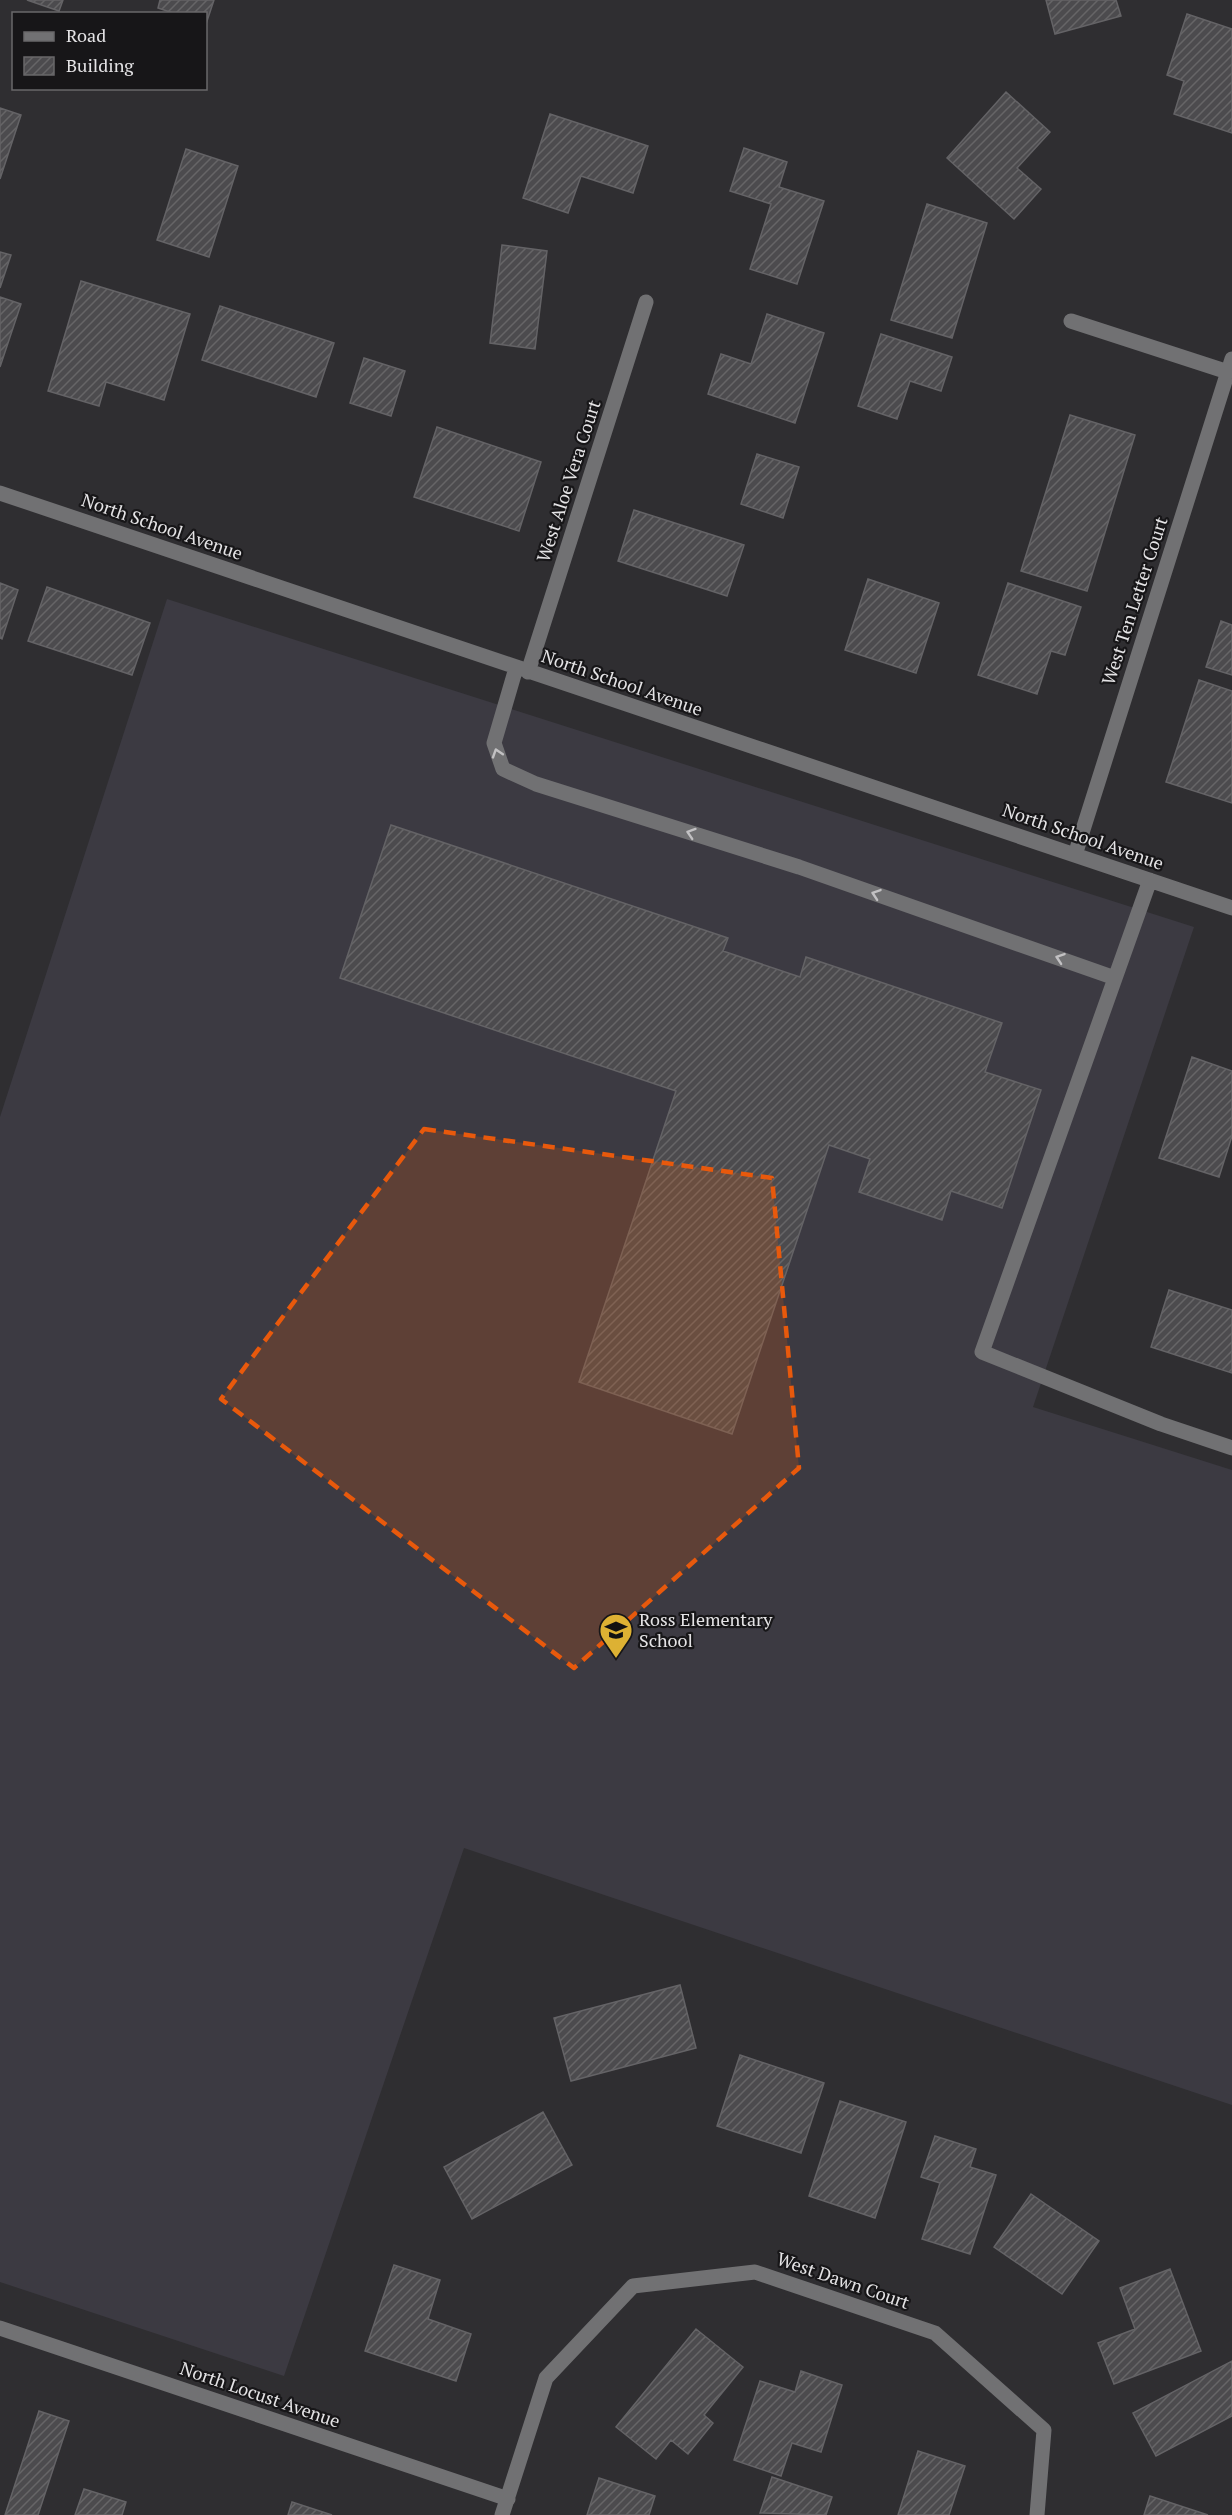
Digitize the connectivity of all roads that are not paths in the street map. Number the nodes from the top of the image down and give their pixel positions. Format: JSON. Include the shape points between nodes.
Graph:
{"nodes":[{"id":1,"x":646,"y":302,"type":"dead end"},
{"id":2,"x":1071,"y":321,"type":"dead end"},
{"id":3,"x":1230,"y":366,"type":"edge"},
{"id":4,"x":0,"y":492,"type":"edge"},
{"id":5,"x":522,"y":670,"type":"junction"},
{"id":6,"x":1075,"y":855,"type":"junction"},
{"id":7,"x":1150,"y":880,"type":"junction"},
{"id":8,"x":1232,"y":908,"type":"edge"},
{"id":9,"x":1115,"y":978,"type":"junction"},
{"id":10,"x":1232,"y":1448,"type":"edge"},
{"id":11,"x":0,"y":2328,"type":"edge"},
{"id":12,"x":507,"y":2499,"type":"junction"},
{"id":13,"x":502,"y":2515,"type":"edge"},
{"id":14,"x":1038,"y":2515,"type":"edge"}],
"edges":[{"from":1,"to":5,"type":"street","name":"West Aloe Vera Court"},
{"from":2,"to":3,"type":"street"},
{"from":3,"to":6,"type":"street","name":"West Ten Letter Court"},
{"from":4,"to":5,"type":"street","name":"North School Avenue"},
{"from":5,"to":6,"type":"street","name":"North School Avenue"},
{"from":9,"to":5,"type":"street","name":"West Aloe Vera Court","one_way":true,"via":[[799,867],[536,784],[503,769],[494,743]]},
{"from":6,"to":7,"type":"street","name":"North School Avenue"},
{"from":7,"to":8,"type":"street","name":"North School Avenue"},
{"from":7,"to":9,"type":"street"},
{"from":9,"to":10,"type":"street","via":[[982,1352],[1161,1424]]},
{"from":11,"to":12,"type":"street","name":"North Locust Avenue"},
{"from":12,"to":13,"type":"street","name":"West Dawn Court"},
{"from":12,"to":14,"type":"street","name":"West Dawn Court","via":[[546,2378],[633,2286],[755,2272],[935,2333],[1044,2430]]}]}
